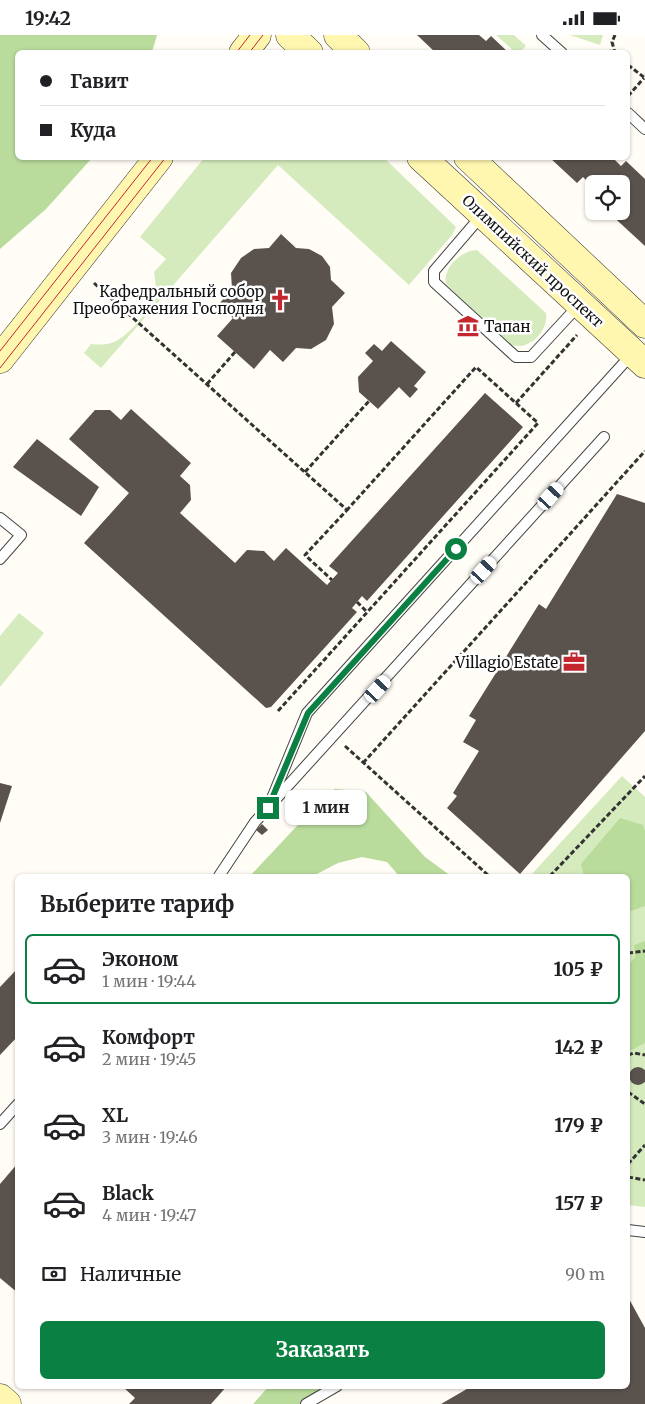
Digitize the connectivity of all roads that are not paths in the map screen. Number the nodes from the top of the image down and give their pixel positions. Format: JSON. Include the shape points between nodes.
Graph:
{"nodes":[{"id":1,"x":257,"y":35,"type":"edge"},
{"id":2,"x":290,"y":35,"type":"edge"},
{"id":3,"x":338,"y":35,"type":"edge"},
{"id":4,"x":542,"y":35,"type":"edge"},
{"id":5,"x":245,"y":50,"type":"edge"},
{"id":6,"x":306,"y":50,"type":"edge"},
{"id":7,"x":353,"y":50,"type":"edge"},
{"id":8,"x":559,"y":50,"type":"edge"},
{"id":9,"x":630,"y":115,"type":"edge"},
{"id":10,"x":645,"y":129,"type":"edge"},
{"id":11,"x":158,"y":160,"type":"edge"},
{"id":12,"x":424,"y":160,"type":"edge"},
{"id":13,"x":471,"y":160,"type":"edge"},
{"id":14,"x":482,"y":215,"type":"junction"},
{"id":15,"x":580,"y":304,"type":"junction"},
{"id":16,"x":645,"y":324,"type":"edge"},
{"id":17,"x":0,"y":359,"type":"edge"},
{"id":18,"x":639,"y":359,"type":"edge"},
{"id":19,"x":604,"y":437,"type":"dead end"},
{"id":20,"x":0,"y":518,"type":"edge"},
{"id":21,"x":0,"y":559,"type":"edge"},
{"id":22,"x":268,"y":808,"type":"junction"},
{"id":23,"x":220,"y":874,"type":"edge"},
{"id":24,"x":15,"y":1108,"type":"edge"},
{"id":25,"x":0,"y":1124,"type":"edge"},
{"id":26,"x":630,"y":1230,"type":"edge"},
{"id":27,"x":645,"y":1233,"type":"edge"},
{"id":28,"x":332,"y":1389,"type":"edge"},
{"id":29,"x":0,"y":1398,"type":"edge"},
{"id":30,"x":7,"y":1404,"type":"edge"},
{"id":31,"x":306,"y":1404,"type":"edge"}],
"edges":[{"from":1,"to":5,"type":"main road"},
{"from":2,"to":6,"type":"main road"},
{"from":3,"to":7,"type":"main road"},
{"from":4,"to":8,"type":"lane"},
{"from":9,"to":10,"type":"lane"},
{"from":11,"to":17,"type":"main road"},
{"from":12,"to":14,"type":"main road","name":"Олимпийский проспект"},
{"from":13,"to":16,"type":"main road","name":"Олимпийский проспект"},
{"from":14,"to":15,"type":"main road","name":"Олимпийский проспект"},
{"from":14,"to":15,"type":"lane","via":[[434,271],[434,282],[516,357],[531,357]]},
{"from":15,"to":18,"type":"main road","name":"Олимпийский проспект"},
{"from":18,"to":22,"type":"lane","via":[[308,713]]},
{"from":19,"to":22,"type":"lane"},
{"from":20,"to":21,"type":"lane","via":[[21,535]]},
{"from":22,"to":23,"type":"lane"},
{"from":24,"to":25,"type":"lane"},
{"from":26,"to":27,"type":"lane"},
{"from":28,"to":31,"type":"lane"},
{"from":29,"to":30,"type":"main road"}]}
